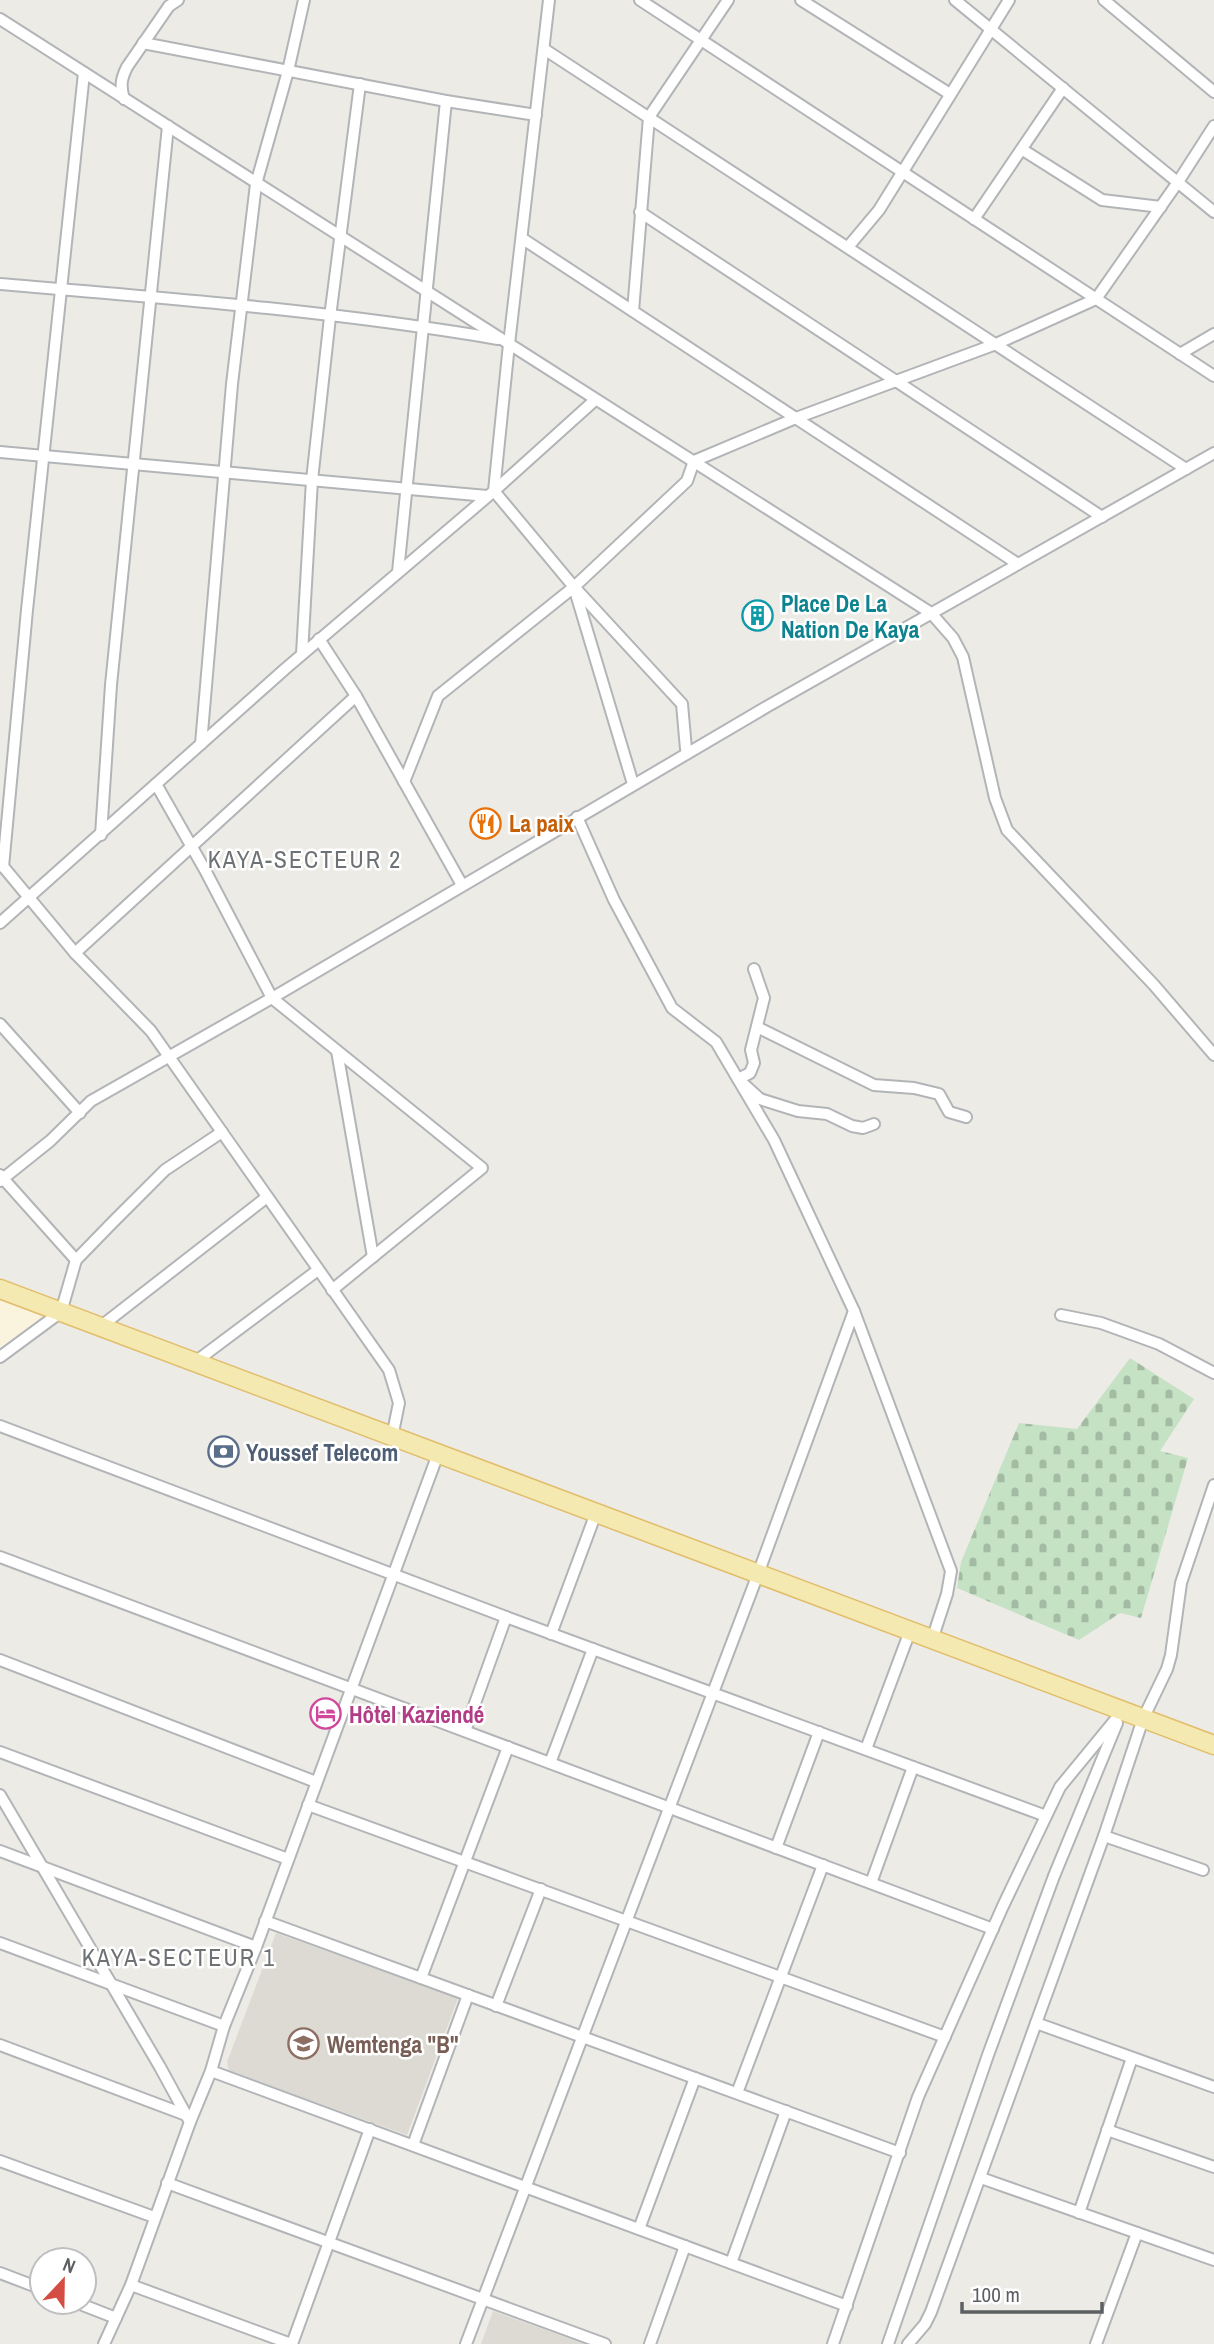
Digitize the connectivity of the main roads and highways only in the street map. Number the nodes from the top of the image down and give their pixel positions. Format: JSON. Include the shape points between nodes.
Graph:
{"nodes":[{"id":1,"x":0,"y":1289,"type":"edge"},
{"id":2,"x":1214,"y":1745,"type":"edge"}],
"edges":[{"from":1,"to":2,"type":"main road"}]}
